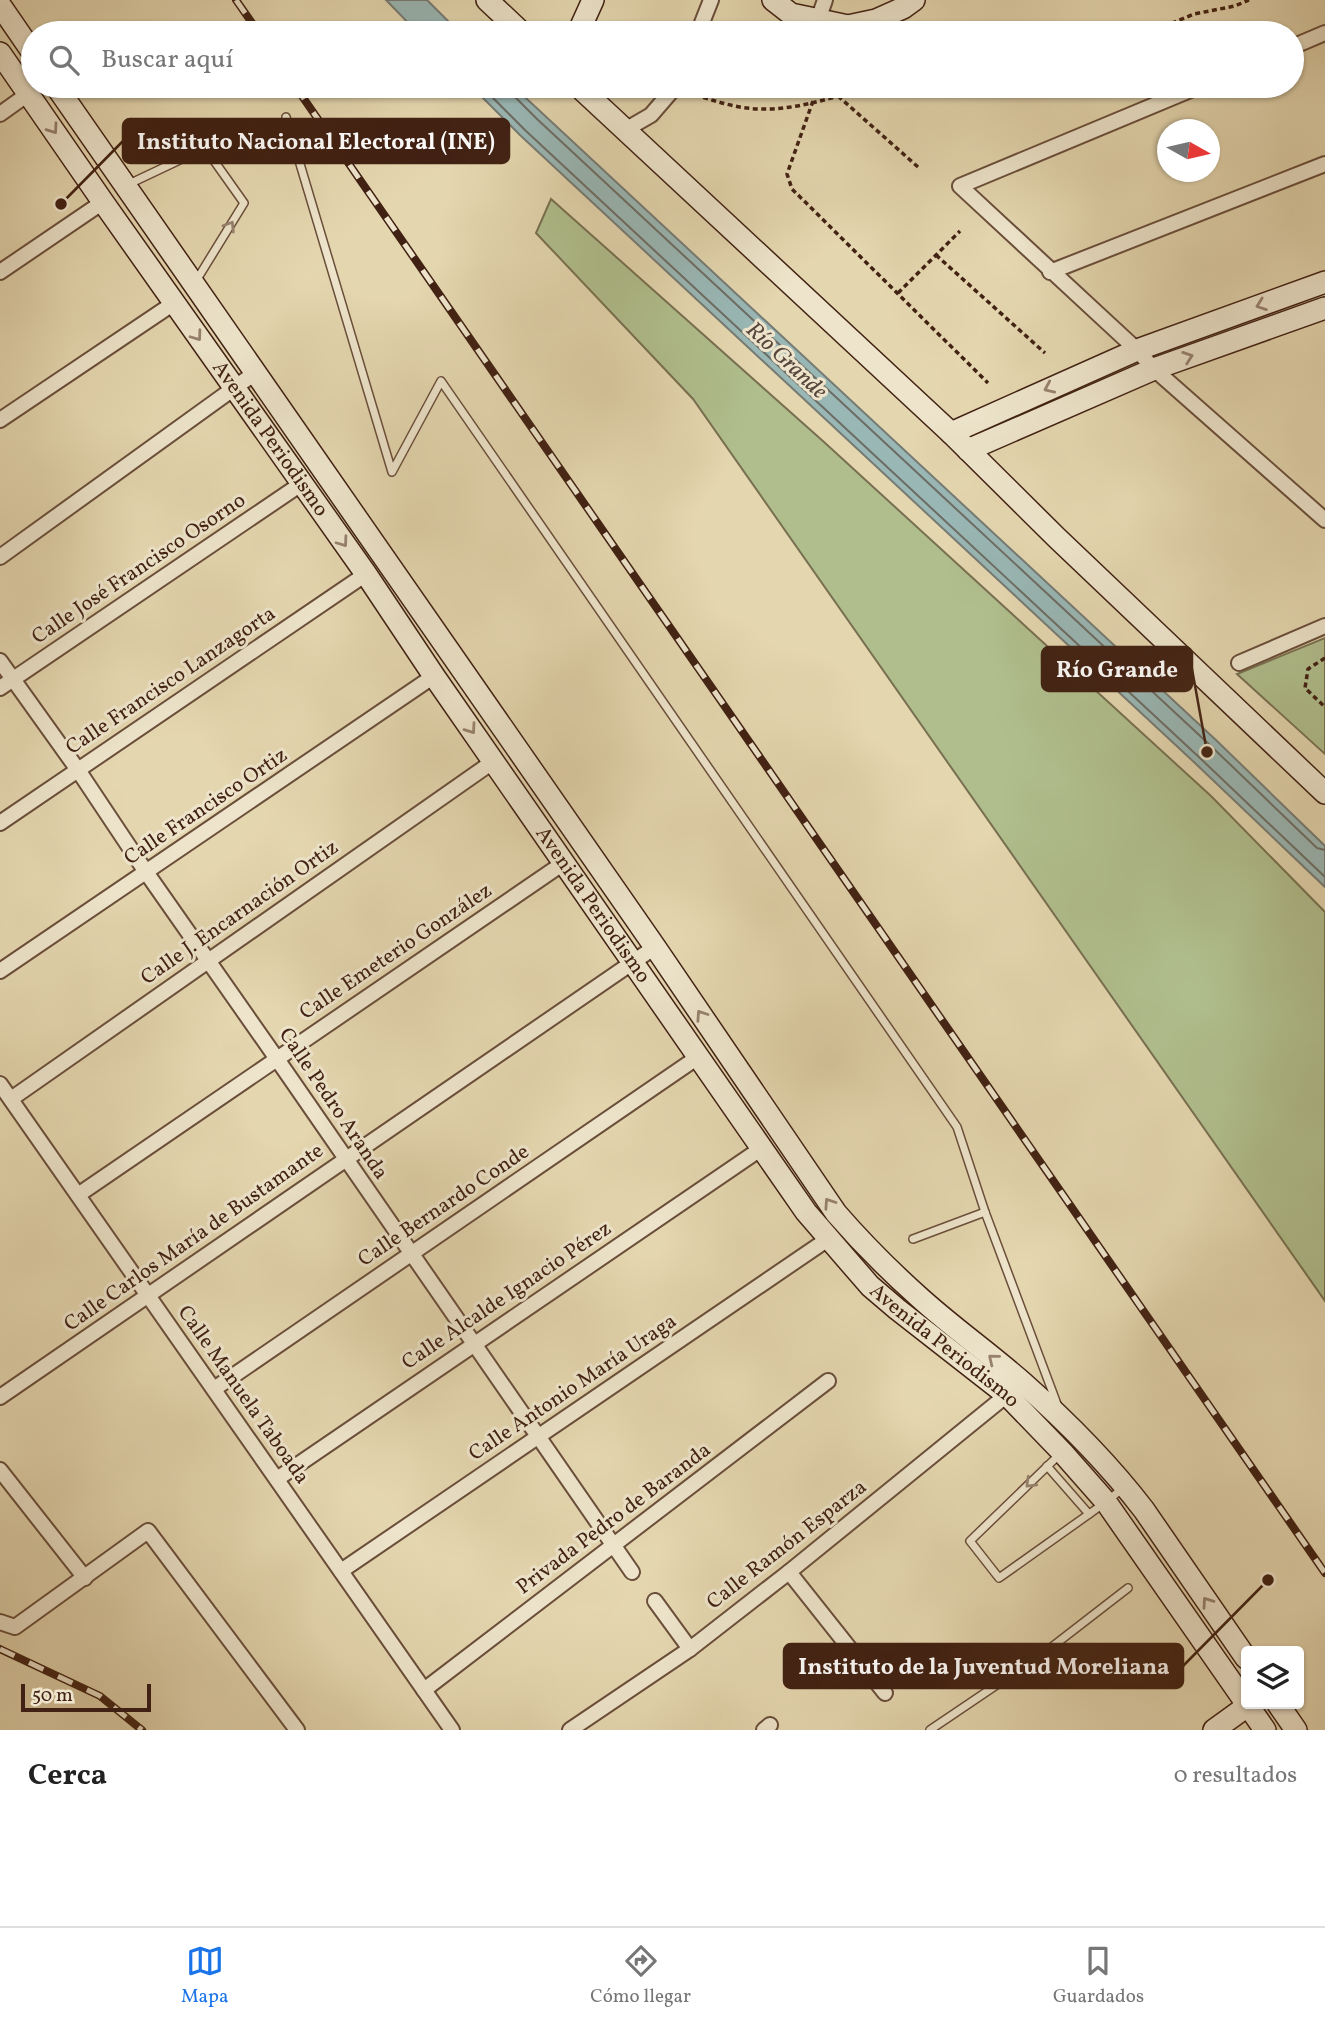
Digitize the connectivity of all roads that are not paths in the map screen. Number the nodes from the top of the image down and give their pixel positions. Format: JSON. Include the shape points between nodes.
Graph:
{"nodes":[{"id":1,"x":486,"y":0,"type":"edge"},
{"id":2,"x":593,"y":0,"type":"edge"},
{"id":3,"x":711,"y":0,"type":"edge"},
{"id":4,"x":772,"y":0,"type":"edge"},
{"id":5,"x":914,"y":0,"type":"edge"},
{"id":6,"x":0,"y":5,"type":"edge"},
{"id":7,"x":822,"y":10,"type":"edge"},
{"id":8,"x":509,"y":21,"type":"edge"},
{"id":9,"x":583,"y":21,"type":"edge"},
{"id":10,"x":703,"y":21,"type":"edge"},
{"id":11,"x":840,"y":21,"type":"edge"},
{"id":12,"x":871,"y":21,"type":"edge"},
{"id":13,"x":1325,"y":33,"type":"edge"},
{"id":14,"x":21,"y":36,"type":"edge"},
{"id":15,"x":1304,"y":42,"type":"edge"},
{"id":16,"x":0,"y":53,"type":"edge"},
{"id":17,"x":21,"y":83,"type":"edge"},
{"id":18,"x":23,"y":98,"type":"edge"},
{"id":19,"x":32,"y":98,"type":"edge"},
{"id":20,"x":65,"y":98,"type":"edge"},
{"id":21,"x":591,"y":98,"type":"edge"},
{"id":22,"x":666,"y":98,"type":"edge"},
{"id":23,"x":1171,"y":98,"type":"edge"},
{"id":24,"x":0,"y":114,"type":"edge"},
{"id":25,"x":286,"y":117,"type":"dead end"},
{"id":26,"x":625,"y":130,"type":"junction"},
{"id":27,"x":1325,"y":164,"type":"edge"},
{"id":28,"x":126,"y":186,"type":"junction"},
{"id":29,"x":103,"y":202,"type":"junction"},
{"id":30,"x":0,"y":272,"type":"edge"},
{"id":31,"x":1050,"y":272,"type":"junction"},
{"id":32,"x":194,"y":284,"type":"junction"},
{"id":33,"x":1318,"y":285,"type":"edge"},
{"id":34,"x":174,"y":303,"type":"junction"},
{"id":35,"x":1324,"y":312,"type":"edge"},
{"id":36,"x":1137,"y":350,"type":"junction"},
{"id":37,"x":1154,"y":369,"type":"junction"},
{"id":38,"x":254,"y":373,"type":"junction"},
{"id":39,"x":235,"y":388,"type":"junction"},
{"id":40,"x":0,"y":420,"type":"edge"},
{"id":41,"x":973,"y":422,"type":"junction"},
{"id":42,"x":951,"y":433,"type":"junction"},
{"id":43,"x":990,"y":440,"type":"junction"},
{"id":44,"x":968,"y":450,"type":"junction"},
{"id":45,"x":301,"y":484,"type":"junction"},
{"id":46,"x":1325,"y":520,"type":"edge"},
{"id":47,"x":0,"y":557,"type":"edge"},
{"id":48,"x":366,"y":574,"type":"junction"},
{"id":49,"x":1325,"y":626,"type":"edge"},
{"id":50,"x":0,"y":661,"type":"edge"},
{"id":51,"x":1239,"y":663,"type":"dead end"},
{"id":52,"x":435,"y":676,"type":"junction"},
{"id":53,"x":13,"y":679,"type":"junction"},
{"id":54,"x":0,"y":688,"type":"edge"},
{"id":55,"x":494,"y":761,"type":"junction"},
{"id":56,"x":78,"y":770,"type":"junction"},
{"id":57,"x":1325,"y":793,"type":"edge"},
{"id":58,"x":0,"y":823,"type":"edge"},
{"id":59,"x":565,"y":862,"type":"junction"},
{"id":60,"x":146,"y":872,"type":"junction"},
{"id":61,"x":655,"y":947,"type":"junction"},
{"id":62,"x":209,"y":961,"type":"junction"},
{"id":63,"x":632,"y":962,"type":"junction"},
{"id":64,"x":0,"y":971,"type":"edge"},
{"id":65,"x":698,"y":1057,"type":"junction"},
{"id":66,"x":277,"y":1059,"type":"junction"},
{"id":67,"x":0,"y":1084,"type":"edge"},
{"id":68,"x":11,"y":1099,"type":"junction"},
{"id":69,"x":762,"y":1148,"type":"junction"},
{"id":70,"x":345,"y":1160,"type":"junction"},
{"id":71,"x":78,"y":1195,"type":"junction"},
{"id":72,"x":985,"y":1212,"type":"junction"},
{"id":73,"x":828,"y":1239,"type":"junction"},
{"id":74,"x":913,"y":1239,"type":"dead end"},
{"id":75,"x":411,"y":1254,"type":"junction"},
{"id":76,"x":148,"y":1295,"type":"junction"},
{"id":77,"x":474,"y":1344,"type":"junction"},
{"id":78,"x":828,"y":1381,"type":"dead end"},
{"id":79,"x":214,"y":1389,"type":"junction"},
{"id":80,"x":1014,"y":1389,"type":"junction"},
{"id":81,"x":0,"y":1397,"type":"edge"},
{"id":82,"x":1071,"y":1429,"type":"junction"},
{"id":83,"x":538,"y":1437,"type":"junction"},
{"id":84,"x":1055,"y":1459,"type":"junction"},
{"id":85,"x":0,"y":1470,"type":"edge"},
{"id":86,"x":277,"y":1479,"type":"junction"},
{"id":87,"x":1125,"y":1486,"type":"junction"},
{"id":88,"x":1098,"y":1508,"type":"junction"},
{"id":89,"x":613,"y":1545,"type":"junction"},
{"id":90,"x":341,"y":1571,"type":"junction"},
{"id":91,"x":632,"y":1572,"type":"dead end"},
{"id":92,"x":789,"y":1572,"type":"junction"},
{"id":93,"x":85,"y":1578,"type":"junction"},
{"id":94,"x":1128,"y":1588,"type":"dead end"},
{"id":95,"x":655,"y":1601,"type":"dead end"},
{"id":96,"x":0,"y":1622,"type":"edge"},
{"id":97,"x":690,"y":1649,"type":"junction"},
{"id":98,"x":1241,"y":1651,"type":"edge"},
{"id":99,"x":424,"y":1690,"type":"junction"},
{"id":100,"x":886,"y":1693,"type":"dead end"},
{"id":101,"x":1241,"y":1695,"type":"edge"},
{"id":102,"x":1241,"y":1709,"type":"edge"},
{"id":103,"x":1251,"y":1709,"type":"edge"},
{"id":104,"x":1280,"y":1709,"type":"edge"},
{"id":105,"x":1282,"y":1709,"type":"edge"},
{"id":106,"x":1262,"y":1729,"type":"edge"},
{"id":107,"x":297,"y":1730,"type":"edge"},
{"id":108,"x":452,"y":1730,"type":"edge"},
{"id":109,"x":570,"y":1730,"type":"edge"},
{"id":110,"x":930,"y":1730,"type":"edge"},
{"id":111,"x":1214,"y":1730,"type":"edge"},
{"id":112,"x":1296,"y":1730,"type":"edge"}],
"edges":[{"from":1,"to":8,"type":"street"},
{"from":2,"to":9,"type":"street"},
{"from":3,"to":10,"type":"street"},
{"from":4,"to":7,"type":"street","via":[[791,14]]},
{"from":5,"to":12,"type":"street"},
{"from":6,"to":14,"type":"street"},
{"from":7,"to":11,"type":"street"},
{"from":13,"to":15,"type":"street"},
{"from":16,"to":17,"type":"street","name":"Avenida Periodismo"},
{"from":18,"to":24,"type":"street"},
{"from":19,"to":29,"type":"street","name":"Avenida Periodismo","one_way":true},
{"from":20,"to":28,"type":"street","name":"Avenida Periodismo"},
{"from":21,"to":26,"type":"street"},
{"from":22,"to":26,"type":"street","via":[[651,115]]},
{"from":23,"to":31,"type":"street","via":[[960,186]]},
{"from":25,"to":72,"type":"lane","via":[[393,472],[441,381],[957,1127]]},
{"from":26,"to":42,"type":"street"},
{"from":27,"to":31,"type":"street"},
{"from":28,"to":32,"type":"street","name":"Avenida Periodismo"},
{"from":32,"to":28,"type":"lane","one_way":true,"via":[[244,203],[205,148]]},
{"from":29,"to":30,"type":"street"},
{"from":29,"to":34,"type":"street","name":"Avenida Periodismo"},
{"from":31,"to":36,"type":"street"},
{"from":32,"to":38,"type":"street","name":"Avenida Periodismo"},
{"from":33,"to":35,"type":"street"},
{"from":33,"to":36,"type":"street","one_way":true},
{"from":34,"to":39,"type":"street","name":"Avenida Periodismo","one_way":true},
{"from":34,"to":40,"type":"street"},
{"from":37,"to":35,"type":"street","one_way":true},
{"from":36,"to":37,"type":"street"},
{"from":36,"to":41,"type":"street","one_way":true},
{"from":37,"to":43,"type":"street"},
{"from":37,"to":46,"type":"street"},
{"from":38,"to":39,"type":"street"},
{"from":38,"to":61,"type":"street","name":"Avenida Periodismo"},
{"from":39,"to":45,"type":"street","name":"Avenida Periodismo"},
{"from":39,"to":47,"type":"street"},
{"from":41,"to":42,"type":"street"},
{"from":41,"to":43,"type":"street"},
{"from":42,"to":44,"type":"street"},
{"from":43,"to":44,"type":"street"},
{"from":44,"to":57,"type":"street"},
{"from":45,"to":48,"type":"street","name":"Avenida Periodismo","one_way":true},
{"from":45,"to":53,"type":"street","name":"Calle José Francisco Osorno"},
{"from":48,"to":52,"type":"street","name":"Avenida Periodismo"},
{"from":48,"to":56,"type":"street","name":"Calle Francisco Lanzagorta"},
{"from":49,"to":51,"type":"street"},
{"from":50,"to":53,"type":"street","name":"Calle Pedro Aranda"},
{"from":52,"to":55,"type":"street","name":"Avenida Periodismo","one_way":true},
{"from":52,"to":60,"type":"street","name":"Calle Francisco Ortiz"},
{"from":53,"to":54,"type":"street","name":"Calle José Francisco Osorno"},
{"from":53,"to":56,"type":"street","name":"Calle Pedro Aranda"},
{"from":55,"to":59,"type":"street","name":"Avenida Periodismo"},
{"from":55,"to":62,"type":"street","name":"Calle J. Encarnación Ortiz"},
{"from":56,"to":58,"type":"street","name":"Calle Francisco Lanzagorta"},
{"from":56,"to":60,"type":"street","name":"Calle Pedro Aranda"},
{"from":59,"to":63,"type":"street","name":"Avenida Periodismo"},
{"from":59,"to":66,"type":"street","name":"Calle Emeterio González"},
{"from":60,"to":62,"type":"street","name":"Calle Pedro Aranda"},
{"from":60,"to":64,"type":"street","name":"Calle Francisco Ortiz"},
{"from":61,"to":63,"type":"street","name":"Calle Carlos María de Bustamante"},
{"from":80,"to":61,"type":"street","name":"Avenida Periodismo","one_way":true,"via":[[836,1213]]},
{"from":62,"to":66,"type":"street","name":"Calle Pedro Aranda"},
{"from":62,"to":68,"type":"street","name":"Calle J. Encarnación Ortiz"},
{"from":63,"to":65,"type":"street","name":"Avenida Periodismo"},
{"from":63,"to":70,"type":"street","name":"Calle Carlos María de Bustamante"},
{"from":65,"to":69,"type":"street","name":"Avenida Periodismo"},
{"from":65,"to":75,"type":"street","name":"Calle Bernardo Conde"},
{"from":66,"to":70,"type":"street","name":"Calle Pedro Aranda"},
{"from":66,"to":71,"type":"street","name":"Calle Emeterio González"},
{"from":67,"to":68,"type":"street","name":"Calle Manuela Taboada"},
{"from":68,"to":71,"type":"street","name":"Calle Manuela Taboada"},
{"from":69,"to":73,"type":"street","name":"Avenida Periodismo"},
{"from":69,"to":77,"type":"street","name":"Calle Alcalde Ignacio Pérez"},
{"from":70,"to":75,"type":"street","name":"Calle Pedro Aranda"},
{"from":70,"to":76,"type":"street","name":"Calle Carlos María de Bustamante"},
{"from":71,"to":76,"type":"street","name":"Calle Manuela Taboada"},
{"from":72,"to":74,"type":"lane"},
{"from":72,"to":82,"type":"lane"},
{"from":73,"to":80,"type":"street","name":"Avenida Periodismo","via":[[897,1309]]},
{"from":73,"to":83,"type":"street","name":"Calle Antonio María Uraga"},
{"from":75,"to":77,"type":"street","name":"Calle Pedro Aranda"},
{"from":75,"to":79,"type":"street","name":"Calle Bernardo Conde"},
{"from":76,"to":79,"type":"street","name":"Calle Manuela Taboada"},
{"from":76,"to":81,"type":"street","name":"Calle Carlos María de Bustamante"},
{"from":77,"to":83,"type":"street","name":"Calle Pedro Aranda"},
{"from":77,"to":86,"type":"street","name":"Calle Alcalde Ignacio Pérez"},
{"from":78,"to":89,"type":"street","name":"Privada Pedro de Baranda"},
{"from":79,"to":86,"type":"street","name":"Calle Manuela Taboada"},
{"from":80,"to":82,"type":"street","name":"Avenida Periodismo"},
{"from":80,"to":84,"type":"street","name":"Avenida Periodismo"},
{"from":80,"to":92,"type":"street","name":"Calle Ramón Esparza"},
{"from":82,"to":84,"type":"lane"},
{"from":82,"to":87,"type":"street","name":"Avenida Periodismo"},
{"from":83,"to":89,"type":"street","name":"Calle Pedro Aranda"},
{"from":83,"to":90,"type":"street","name":"Calle Antonio María Uraga"},
{"from":84,"to":88,"type":"street","name":"Avenida Periodismo"},
{"from":84,"to":88,"type":"lane","one_way":true,"via":[[970,1541],[999,1578]]},
{"from":85,"to":93,"type":"street"},
{"from":86,"to":90,"type":"street","name":"Calle Manuela Taboada"},
{"from":87,"to":88,"type":"lane"},
{"from":98,"to":87,"type":"street","name":"Avenida Periodismo","one_way":true},
{"from":88,"to":101,"type":"street","name":"Avenida Periodismo"},
{"from":89,"to":91,"type":"street","name":"Calle Pedro Aranda"},
{"from":89,"to":99,"type":"street","name":"Privada Pedro de Baranda"},
{"from":90,"to":99,"type":"street","name":"Calle Manuela Taboada"},
{"from":92,"to":97,"type":"street","name":"Calle Ramón Esparza"},
{"from":92,"to":100,"type":"street"},
{"from":93,"to":96,"type":"street","via":[[15,1627]]},
{"from":93,"to":107,"type":"street","via":[[148,1531]]},
{"from":94,"to":110,"type":"lane","via":[[1044,1653]]},
{"from":95,"to":97,"type":"street"},
{"from":97,"to":109,"type":"street","name":"Calle Ramón Esparza"},
{"from":99,"to":108,"type":"street","name":"Calle Manuela Taboada"},
{"from":102,"to":111,"type":"street"},
{"from":103,"to":106,"type":"street","name":"Avenida Periodismo"},
{"from":104,"to":106,"type":"street"},
{"from":105,"to":112,"type":"street"}]}
